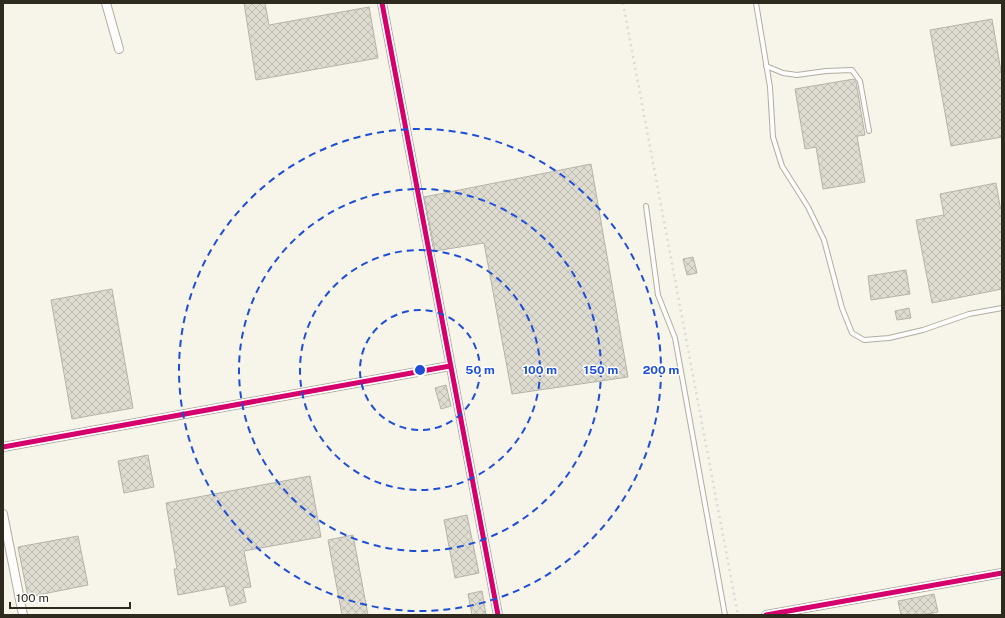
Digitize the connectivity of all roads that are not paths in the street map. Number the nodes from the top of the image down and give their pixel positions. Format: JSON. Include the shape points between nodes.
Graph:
{"nodes":[{"id":1,"x":106,"y":3,"type":"edge"},
{"id":2,"x":382,"y":3,"type":"edge"},
{"id":3,"x":756,"y":3,"type":"edge"},
{"id":4,"x":118,"y":49,"type":"dead end"},
{"id":5,"x":766,"y":66,"type":"junction"},
{"id":6,"x":869,"y":131,"type":"dead end"},
{"id":7,"x":646,"y":206,"type":"dead end"},
{"id":8,"x":1002,"y":308,"type":"edge"},
{"id":9,"x":450,"y":366,"type":"junction"},
{"id":10,"x":3,"y":447,"type":"edge"},
{"id":11,"x":3,"y":514,"type":"edge"},
{"id":12,"x":1002,"y":573,"type":"edge"},
{"id":13,"x":22,"y":615,"type":"edge"},
{"id":14,"x":498,"y":615,"type":"edge"},
{"id":15,"x":725,"y":615,"type":"edge"},
{"id":16,"x":766,"y":615,"type":"edge"}],
"edges":[{"from":1,"to":4,"type":"street"},
{"from":2,"to":9,"type":"street"},
{"from":3,"to":5,"type":"lane"},
{"from":5,"to":6,"type":"lane","via":[[797,75],[852,70],[860,81]]},
{"from":5,"to":8,"type":"lane","via":[[773,137],[782,166],[808,207],[824,240],[842,308],[852,333],[864,340],[889,338],[923,330],[969,314]]},
{"from":7,"to":15,"type":"lane","via":[[658,295],[675,338]]},
{"from":9,"to":10,"type":"street"},
{"from":9,"to":14,"type":"street"},
{"from":11,"to":13,"type":"street"},
{"from":12,"to":16,"type":"street"}]}
